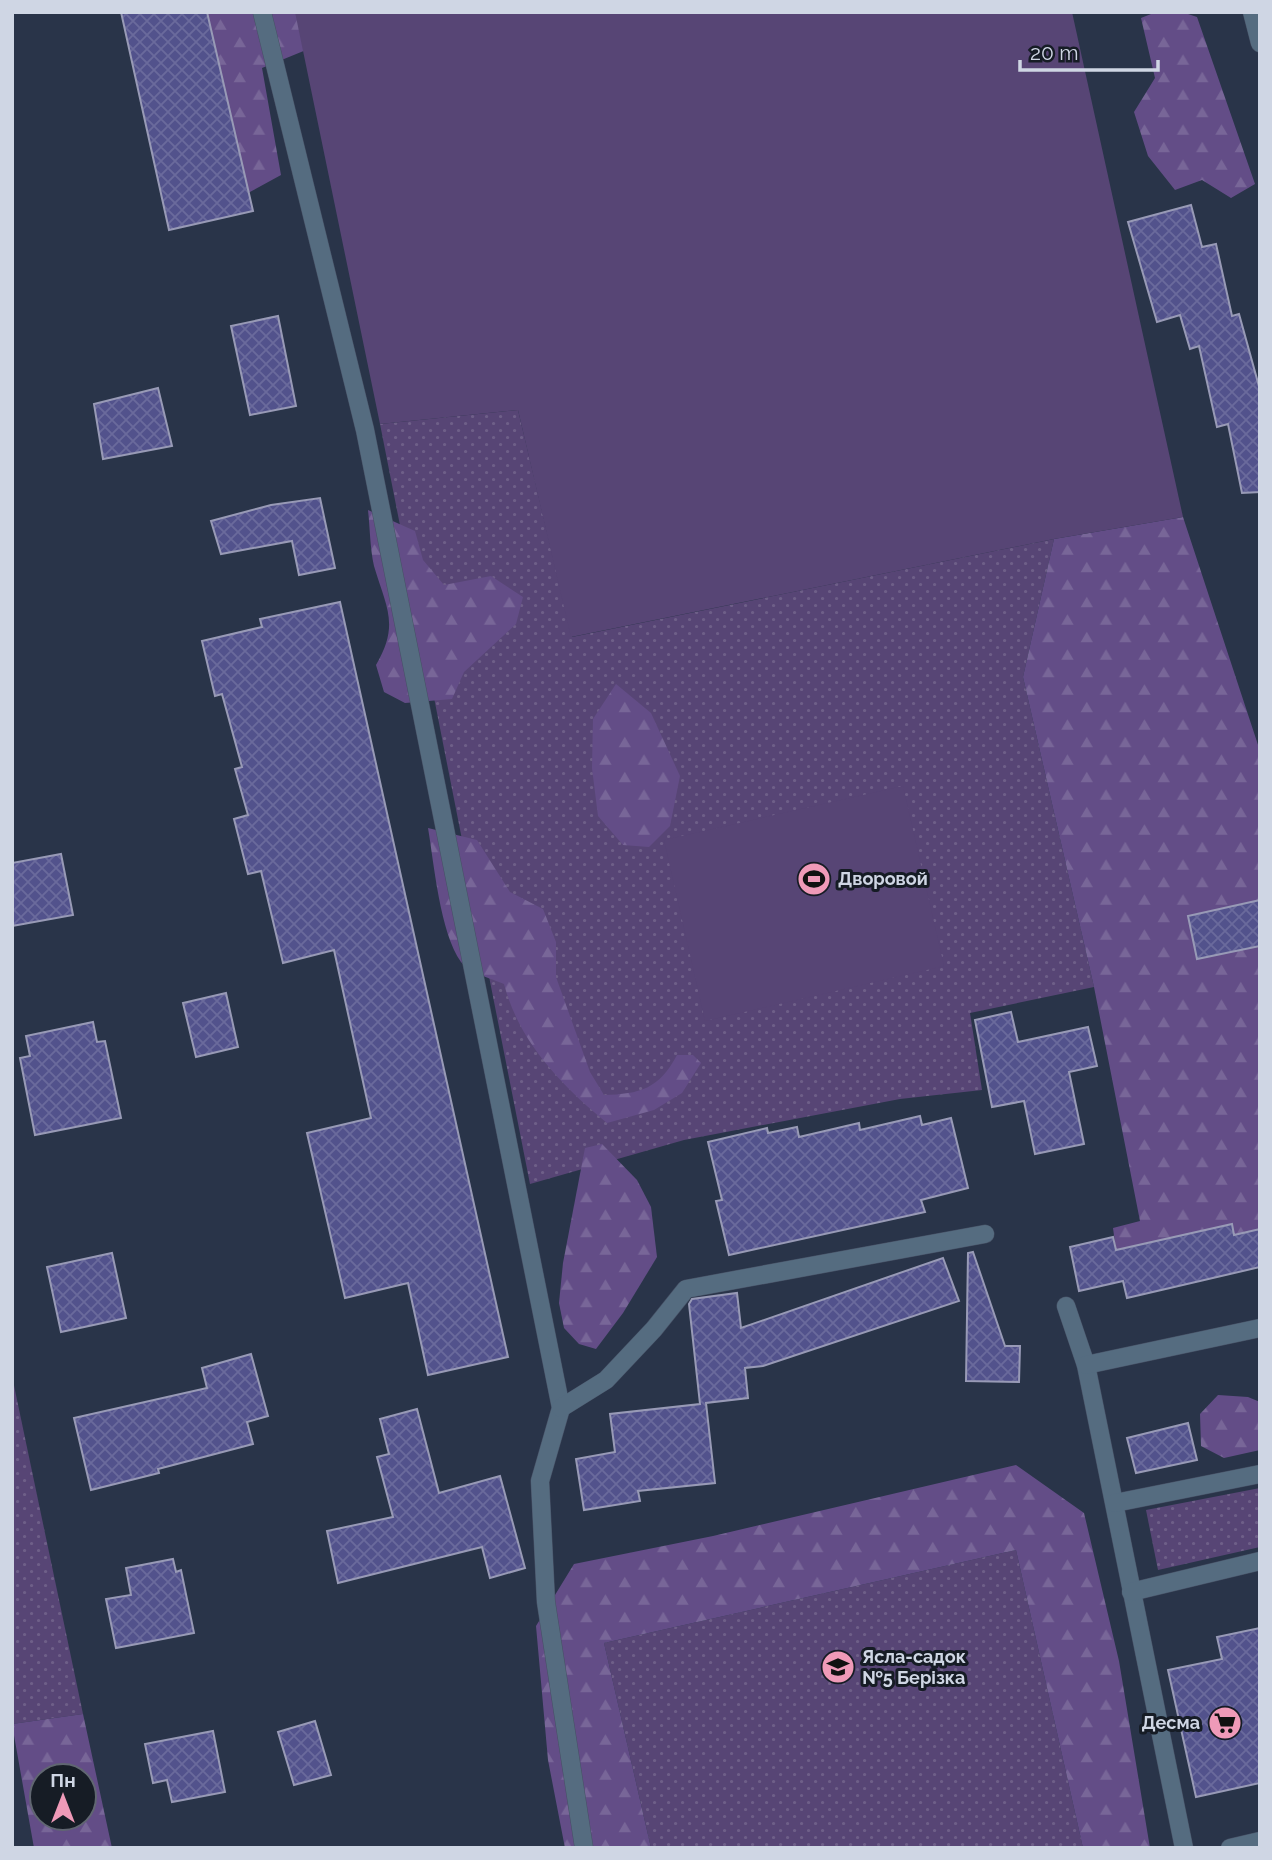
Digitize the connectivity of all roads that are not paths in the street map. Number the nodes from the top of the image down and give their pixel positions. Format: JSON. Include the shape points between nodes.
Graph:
{"nodes":[{"id":1,"x":262,"y":12,"type":"edge"},
{"id":2,"x":1252,"y":12,"type":"edge"},
{"id":3,"x":1260,"y":44,"type":"edge"},
{"id":4,"x":985,"y":1234,"type":"dead end"},
{"id":5,"x":1066,"y":1307,"type":"dead end"},
{"id":6,"x":1260,"y":1328,"type":"edge"},
{"id":7,"x":1086,"y":1365,"type":"junction"},
{"id":8,"x":561,"y":1408,"type":"junction"},
{"id":9,"x":1260,"y":1474,"type":"edge"},
{"id":10,"x":1115,"y":1503,"type":"junction"},
{"id":11,"x":1260,"y":1561,"type":"edge"},
{"id":12,"x":1131,"y":1592,"type":"junction"},
{"id":13,"x":1260,"y":1841,"type":"edge"},
{"id":14,"x":584,"y":1848,"type":"edge"},
{"id":15,"x":1184,"y":1848,"type":"edge"},
{"id":16,"x":1230,"y":1848,"type":"edge"}],
"edges":[{"from":1,"to":8,"type":"lane","via":[[365,430]]},
{"from":2,"to":3,"type":"lane"},
{"from":4,"to":8,"type":"lane","via":[[686,1289],[606,1380]]},
{"from":5,"to":7,"type":"lane"},
{"from":6,"to":7,"type":"lane"},
{"from":7,"to":10,"type":"lane"},
{"from":8,"to":14,"type":"lane","via":[[540,1481],[546,1602]]},
{"from":9,"to":10,"type":"lane"},
{"from":10,"to":12,"type":"lane"},
{"from":11,"to":12,"type":"lane"},
{"from":12,"to":15,"type":"lane"},
{"from":13,"to":16,"type":"lane"}]}
